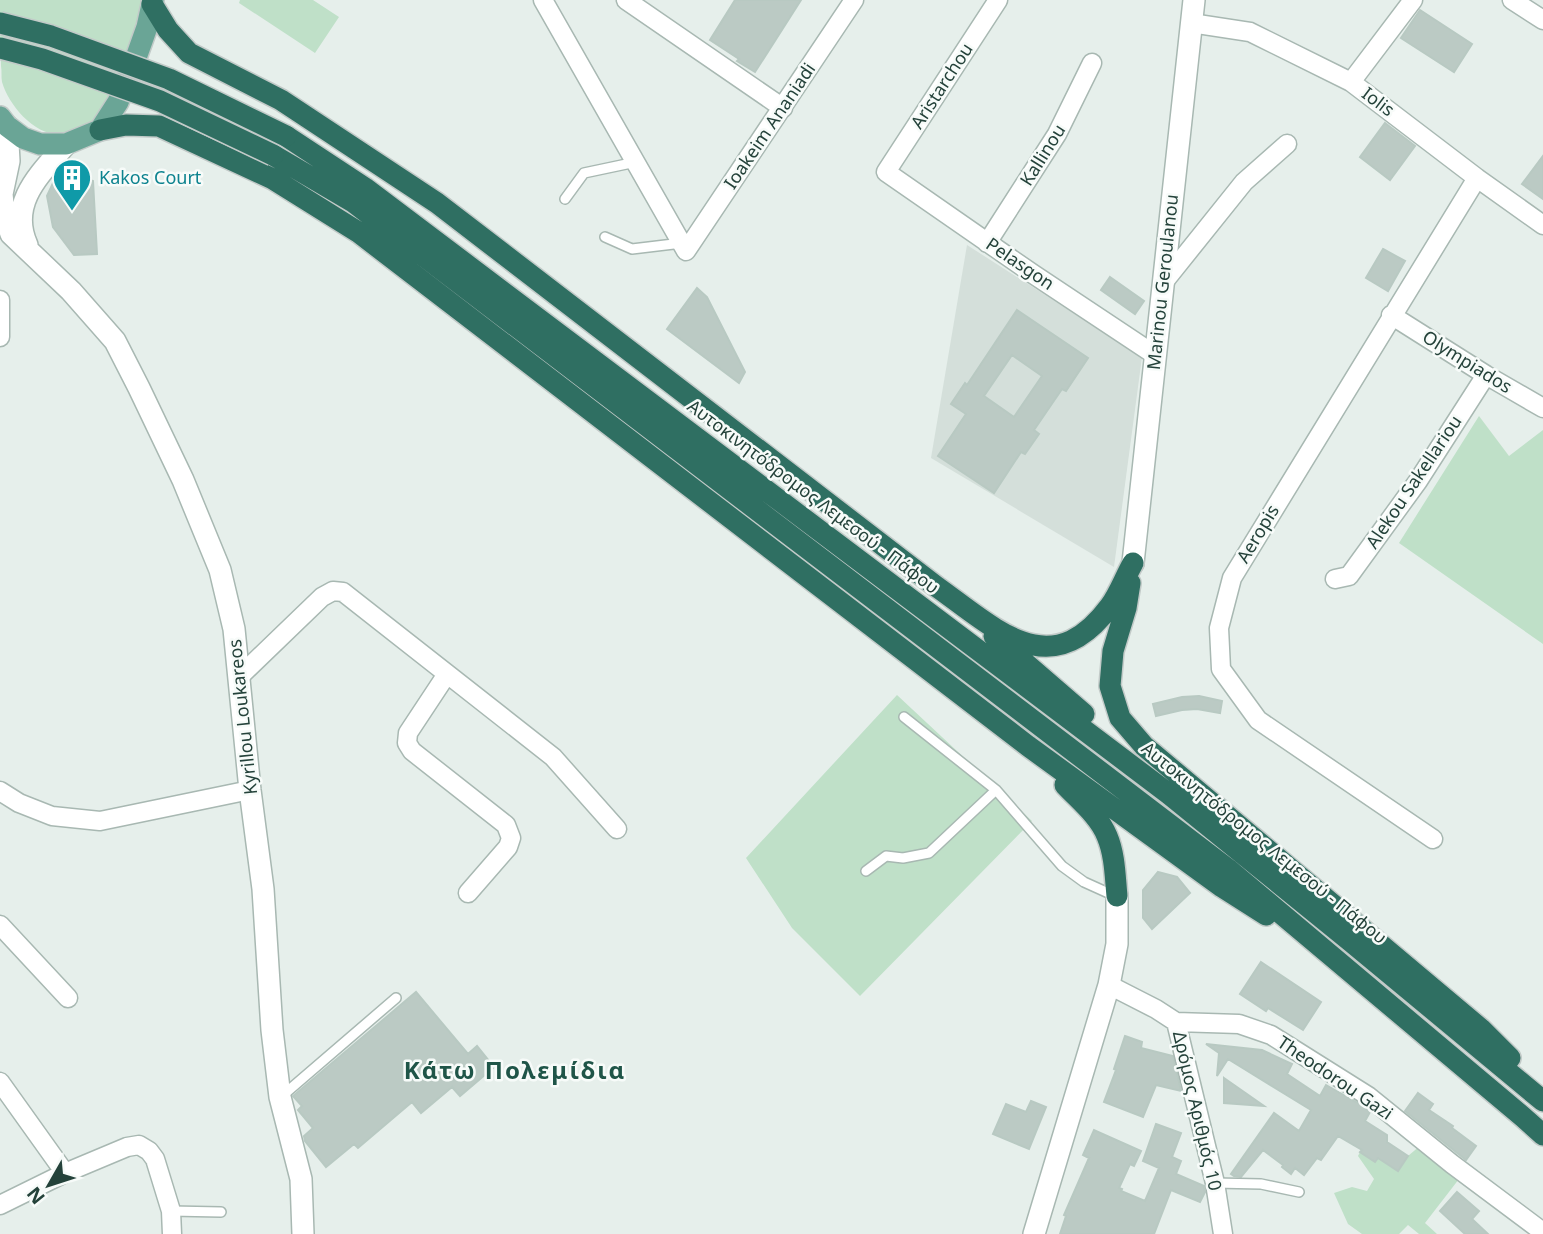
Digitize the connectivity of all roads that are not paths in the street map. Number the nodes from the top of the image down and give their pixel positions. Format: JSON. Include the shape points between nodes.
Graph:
{"nodes":[{"id":1,"x":543,"y":0,"type":"edge"},
{"id":2,"x":626,"y":0,"type":"edge"},
{"id":3,"x":998,"y":0,"type":"edge"},
{"id":4,"x":1194,"y":0,"type":"edge"},
{"id":5,"x":1413,"y":0,"type":"edge"},
{"id":6,"x":1512,"y":0,"type":"edge"},
{"id":7,"x":153,"y":2,"type":"edge"},
{"id":8,"x":848,"y":2,"type":"edge"},
{"id":9,"x":1543,"y":20,"type":"edge"},
{"id":10,"x":0,"y":23,"type":"edge"},
{"id":11,"x":1191,"y":23,"type":"junction"},
{"id":12,"x":0,"y":48,"type":"edge"},
{"id":13,"x":1092,"y":63,"type":"dead end"},
{"id":14,"x":1351,"y":82,"type":"junction"},
{"id":15,"x":783,"y":108,"type":"junction"},
{"id":16,"x":4,"y":121,"type":"edge"},
{"id":17,"x":100,"y":130,"type":"junction"},
{"id":18,"x":66,"y":144,"type":"junction"},
{"id":19,"x":1287,"y":144,"type":"dead end"},
{"id":20,"x":636,"y":162,"type":"junction"},
{"id":21,"x":886,"y":172,"type":"joint"},
{"id":22,"x":1477,"y":178,"type":"junction"},
{"id":23,"x":565,"y":199,"type":"dead end"},
{"id":24,"x":1543,"y":225,"type":"edge"},
{"id":25,"x":606,"y":237,"type":"dead end"},
{"id":26,"x":987,"y":243,"type":"junction"},
{"id":27,"x":684,"y":247,"type":"junction"},
{"id":28,"x":31,"y":254,"type":"junction"},
{"id":29,"x":1163,"y":283,"type":"junction"},
{"id":30,"x":0,"y":300,"type":"edge"},
{"id":31,"x":1391,"y":315,"type":"junction"},
{"id":32,"x":0,"y":337,"type":"edge"},
{"id":33,"x":1154,"y":355,"type":"junction"},
{"id":34,"x":1486,"y":375,"type":"junction"},
{"id":35,"x":1543,"y":408,"type":"edge"},
{"id":36,"x":1133,"y":563,"type":"junction"},
{"id":37,"x":1335,"y":579,"type":"dead end"},
{"id":38,"x":937,"y":587,"type":"junction"},
{"id":39,"x":447,"y":674,"type":"junction"},
{"id":40,"x":239,"y":677,"type":"junction"},
{"id":41,"x":904,"y":717,"type":"dead end"},
{"id":42,"x":1028,"y":746,"type":"junction"},
{"id":43,"x":250,"y":790,"type":"junction"},
{"id":44,"x":996,"y":790,"type":"junction"},
{"id":45,"x":0,"y":792,"type":"edge"},
{"id":46,"x":1170,"y":794,"type":"junction"},
{"id":47,"x":618,"y":829,"type":"dead end"},
{"id":48,"x":1433,"y":839,"type":"dead end"},
{"id":49,"x":866,"y":871,"type":"dead end"},
{"id":50,"x":468,"y":893,"type":"dead end"},
{"id":51,"x":1117,"y":896,"type":"junction"},
{"id":52,"x":0,"y":925,"type":"edge"},
{"id":53,"x":1339,"y":961,"type":"junction"},
{"id":54,"x":1109,"y":985,"type":"junction"},
{"id":55,"x":68,"y":998,"type":"dead end"},
{"id":56,"x":396,"y":998,"type":"dead end"},
{"id":57,"x":1175,"y":1022,"type":"junction"},
{"id":58,"x":0,"y":1082,"type":"edge"},
{"id":59,"x":1543,"y":1093,"type":"edge"},
{"id":60,"x":280,"y":1097,"type":"junction"},
{"id":61,"x":1543,"y":1101,"type":"edge"},
{"id":62,"x":1543,"y":1136,"type":"edge"},
{"id":63,"x":65,"y":1173,"type":"junction"},
{"id":64,"x":1215,"y":1183,"type":"junction"},
{"id":65,"x":1299,"y":1192,"type":"dead end"},
{"id":66,"x":0,"y":1205,"type":"edge"},
{"id":67,"x":171,"y":1212,"type":"junction"},
{"id":68,"x":221,"y":1212,"type":"dead end"},
{"id":69,"x":1543,"y":1232,"type":"edge"},
{"id":70,"x":172,"y":1234,"type":"edge"},
{"id":71,"x":303,"y":1234,"type":"edge"},
{"id":72,"x":1034,"y":1234,"type":"edge"},
{"id":73,"x":1223,"y":1234,"type":"edge"}],
"edges":[{"from":1,"to":20,"type":"street"},
{"from":2,"to":15,"type":"street"},
{"from":3,"to":21,"type":"street","name":"Aristarchou"},
{"from":4,"to":11,"type":"street","name":"Marinou Geroulanou"},
{"from":5,"to":14,"type":"street"},
{"from":6,"to":9,"type":"street"},
{"from":7,"to":17,"type":"main road","via":[[118,102]]},
{"from":7,"to":38,"type":"highway","via":[[168,30],[189,52],[281,100],[437,203]]},
{"from":8,"to":15,"type":"street","name":"Ioakeim Ananiadi"},
{"from":10,"to":46,"type":"highway","name":"Αυτοκινητόδρομος Λεμεσού - Πάφου","bridge":true,"via":[[51,36],[169,79],[286,136],[365,188]]},
{"from":11,"to":14,"type":"street","name":"Iolis","via":[[1251,33]]},
{"from":11,"to":29,"type":"street","name":"Marinou Geroulanou"},
{"from":12,"to":53,"type":"highway","bridge":true,"via":[[160,101],[273,155],[353,202],[1228,869]]},
{"from":13,"to":26,"type":"street","name":"Kallinou","via":[[1057,134]]},
{"from":14,"to":22,"type":"street","name":"Iolis"},
{"from":15,"to":27,"type":"street","name":"Ioakeim Ananiadi"},
{"from":16,"to":18,"type":"main road","via":[[23,138],[40,144]]},
{"from":16,"to":28,"type":"street","name":"Kyrillou Loukareos","via":[[9,160],[2,194],[4,213],[11,234]]},
{"from":17,"to":18,"type":"main road"},
{"from":17,"to":42,"type":"highway","via":[[159,126],[273,179],[358,232]]},
{"from":18,"to":28,"type":"street","via":[[35,179],[21,211],[22,232]]},
{"from":19,"to":29,"type":"street","via":[[1244,182]]},
{"from":20,"to":23,"type":"lane","via":[[584,173]]},
{"from":20,"to":27,"type":"street"},
{"from":21,"to":26,"type":"street","name":"Pelasgon"},
{"from":22,"to":24,"type":"street","name":"Iolis"},
{"from":22,"to":31,"type":"street","name":"Aeropis"},
{"from":25,"to":27,"type":"lane","via":[[632,249]]},
{"from":26,"to":33,"type":"street","name":"Pelasgon"},
{"from":28,"to":40,"type":"street","name":"Kyrillou Loukareos","via":[[115,341],[139,388],[220,570]]},
{"from":29,"to":33,"type":"street","name":"Marinou Geroulanou"},
{"from":30,"to":32,"type":"street"},
{"from":31,"to":34,"type":"street","name":"Olympiados"},
{"from":31,"to":48,"type":"street","name":"Aeropis","via":[[1231,578],[1219,628],[1221,669],[1258,720]]},
{"from":33,"to":36,"type":"street","name":"Marinou Geroulanou"},
{"from":34,"to":35,"type":"street","name":"Olympiados"},
{"from":34,"to":37,"type":"street","name":"Alekou Sakellariou","via":[[1418,481],[1349,576]]},
{"from":36,"to":38,"type":"highway","via":[[1091,629],[1063,646],[1037,647],[1005,636]]},
{"from":36,"to":59,"type":"highway","via":[[1110,686],[1120,718],[1144,746],[1481,1029]]},
{"from":38,"to":46,"type":"highway"},
{"from":39,"to":40,"type":"street","via":[[343,592],[332,591]]},
{"from":39,"to":47,"type":"street","via":[[553,757]]},
{"from":39,"to":50,"type":"street","via":[[408,733],[408,743],[412,751],[506,825],[511,838]]},
{"from":40,"to":43,"type":"street","name":"Kyrillou Loukareos"},
{"from":41,"to":44,"type":"lane"},
{"from":42,"to":51,"type":"highway","via":[[1107,835]]},
{"from":42,"to":53,"type":"highway","via":[[1222,887]]},
{"from":43,"to":45,"type":"street","via":[[100,821],[52,816]]},
{"from":43,"to":60,"type":"street","name":"Kyrillou Loukareos"},
{"from":44,"to":49,"type":"lane","via":[[929,853],[886,856]]},
{"from":44,"to":51,"type":"lane","via":[[1062,866],[1084,882]]},
{"from":46,"to":61,"type":"highway","name":"Αυτοκινητόδρομος Λεμεσού - Πάφου"},
{"from":51,"to":54,"type":"street","via":[[1117,944]]},
{"from":52,"to":55,"type":"street"},
{"from":53,"to":62,"type":"highway"},
{"from":54,"to":57,"type":"street","name":"Δρόμος Αριθμός 10"},
{"from":54,"to":72,"type":"street"},
{"from":56,"to":60,"type":"lane"},
{"from":57,"to":64,"type":"street","name":"Δρόμος Αριθμός 10"},
{"from":57,"to":69,"type":"street","name":"Theodorou Gazi","via":[[1239,1024],[1271,1035],[1368,1096]]},
{"from":58,"to":63,"type":"street"},
{"from":60,"to":71,"type":"street","name":"Kyrillou Loukareos","via":[[301,1179]]},
{"from":63,"to":66,"type":"street"},
{"from":63,"to":67,"type":"street","via":[[139,1145],[155,1159]]},
{"from":64,"to":65,"type":"lane","via":[[1261,1184]]},
{"from":64,"to":73,"type":"street","name":"Δρόμος Αριθμός 10"},
{"from":67,"to":68,"type":"lane"},
{"from":67,"to":70,"type":"street"}]}
